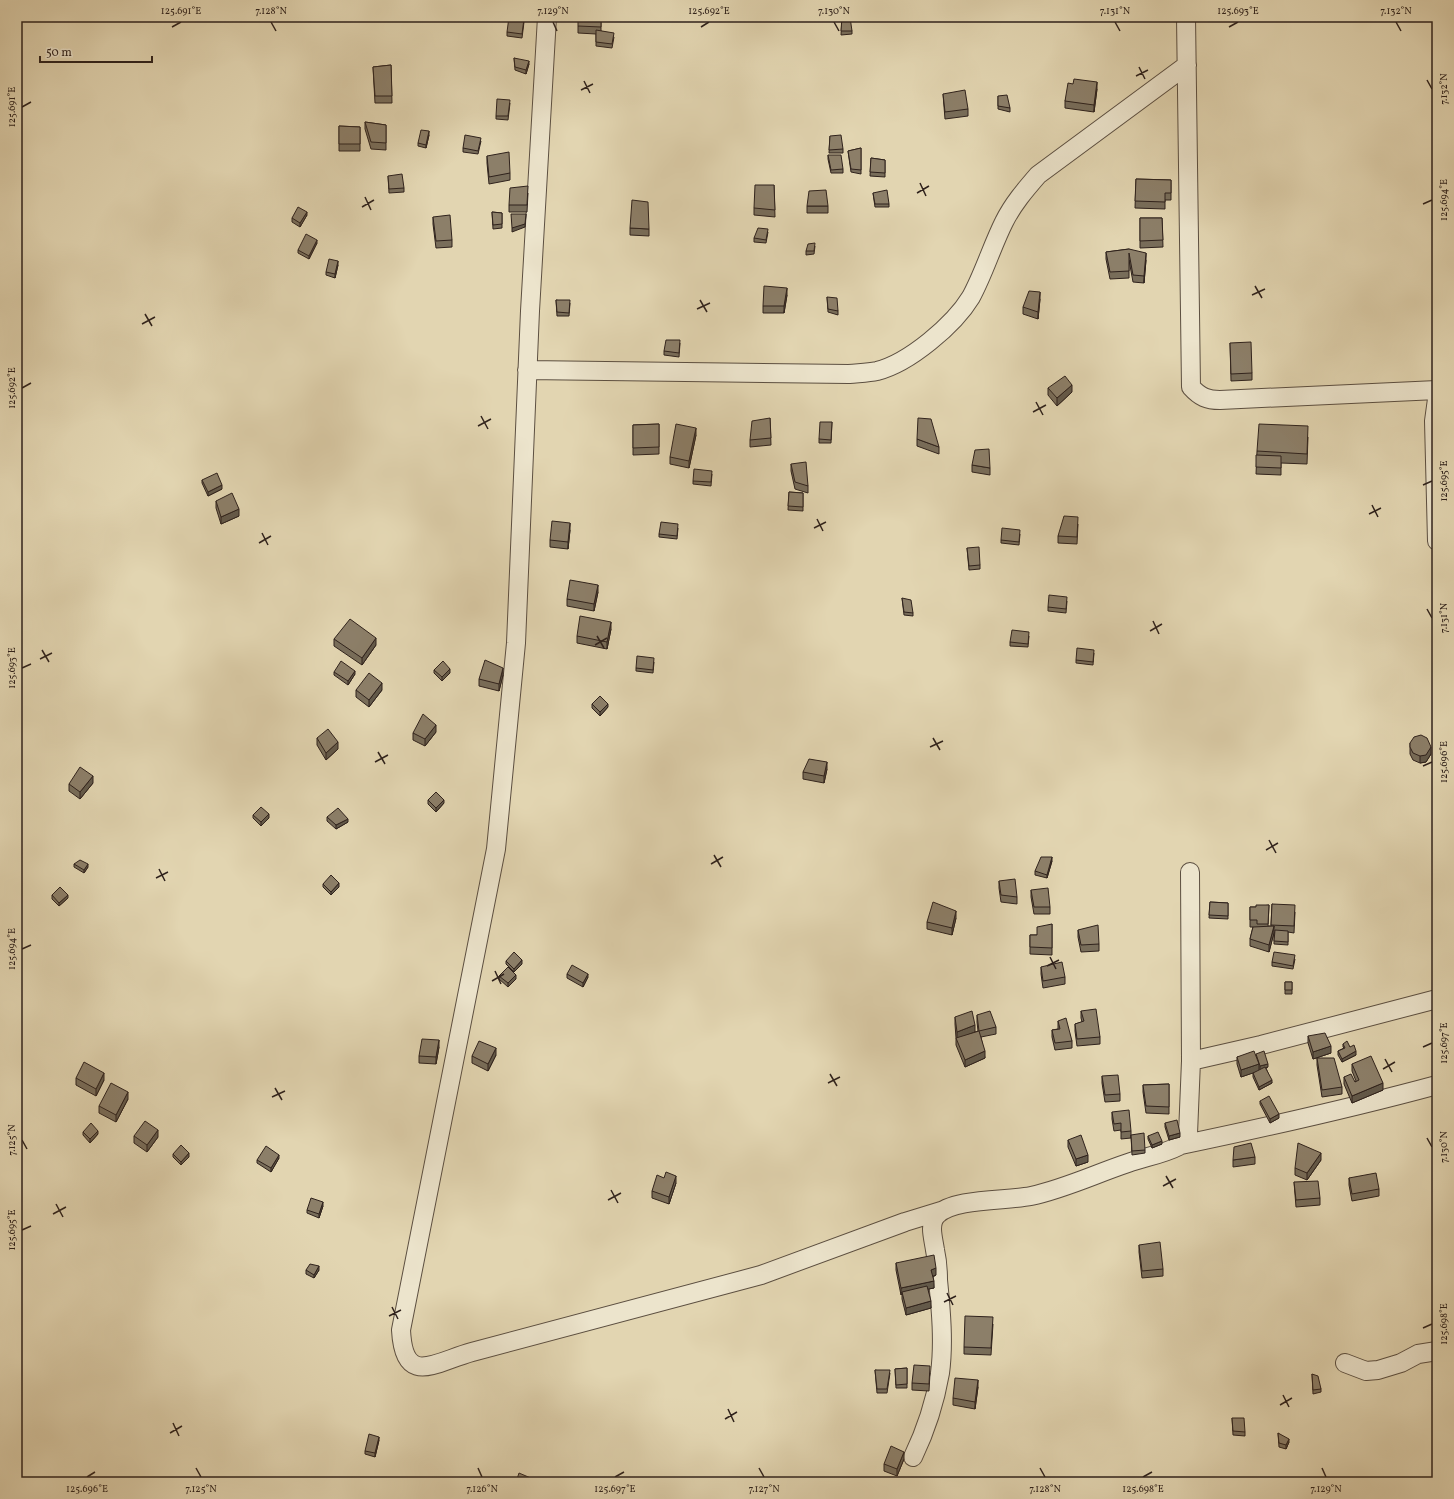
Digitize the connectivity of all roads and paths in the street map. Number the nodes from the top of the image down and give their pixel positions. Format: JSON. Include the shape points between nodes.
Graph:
{"nodes":[{"id":1,"x":547,"y":17,"type":"edge"},
{"id":2,"x":1186,"y":17,"type":"edge"},
{"id":3,"x":1187,"y":65,"type":"junction"},
{"id":4,"x":527,"y":370,"type":"junction"},
{"id":5,"x":1437,"y":390,"type":"edge"},
{"id":6,"x":1437,"y":399,"type":"edge"},
{"id":7,"x":1437,"y":541,"type":"edge"},
{"id":8,"x":1190,"y":872,"type":"dead end"},
{"id":9,"x":1437,"y":999,"type":"edge"},
{"id":10,"x":1191,"y":1061,"type":"junction"},
{"id":11,"x":1437,"y":1085,"type":"edge"},
{"id":12,"x":1181,"y":1145,"type":"junction"},
{"id":13,"x":944,"y":1210,"type":"junction"},
{"id":14,"x":1437,"y":1351,"type":"edge"},
{"id":15,"x":1344,"y":1363,"type":"dead end"},
{"id":16,"x":913,"y":1457,"type":"dead end"}],
"edges":[{"from":1,"to":4,"type":"street"},
{"from":2,"to":3,"type":"street"},
{"from":3,"to":4,"type":"street","via":[[1038,175],[1012,206],[971,296],[962,310],[945,329],[895,364],[876,371],[849,374]]},
{"from":3,"to":5,"type":"street","via":[[1191,387],[1202,397],[1210,400]]},
{"from":4,"to":13,"type":"street","via":[[516,643],[496,849],[401,1330],[406,1357],[412,1365],[433,1365],[472,1352],[761,1275],[898,1224]]},
{"from":6,"to":7,"type":"street","via":[[1434,421]]},
{"from":8,"to":10,"type":"street"},
{"from":9,"to":10,"type":"street"},
{"from":10,"to":12,"type":"street","via":[[1188,1134]]},
{"from":11,"to":12,"type":"street","via":[[1281,1124]]},
{"from":12,"to":13,"type":"street","via":[[1043,1193],[1021,1198],[974,1202]]},
{"from":13,"to":16,"type":"street","via":[[933,1220],[932,1229],[937,1259],[942,1341],[940,1372],[934,1401]]},
{"from":14,"to":15,"type":"street","via":[[1418,1354],[1401,1364],[1366,1372]]}]}
